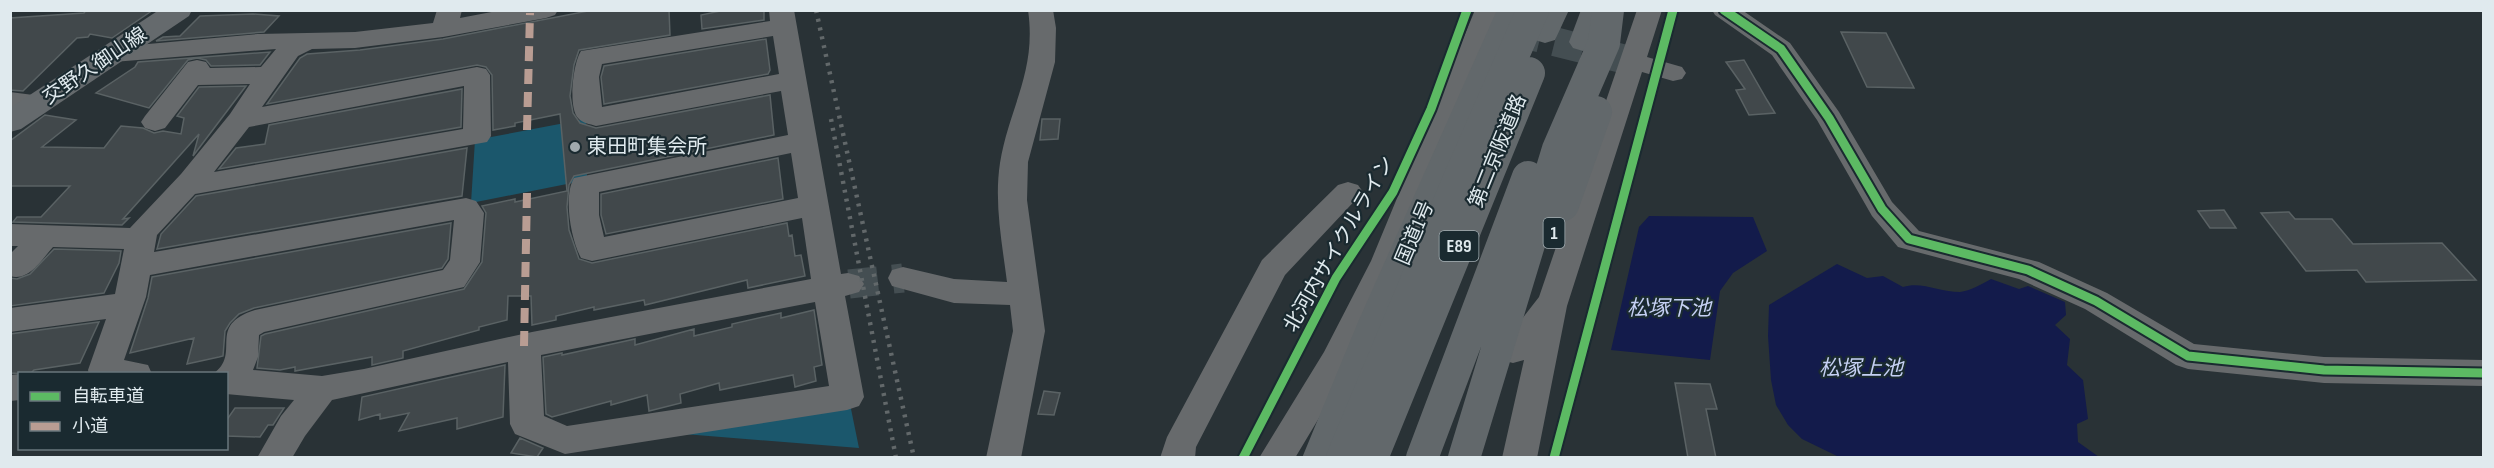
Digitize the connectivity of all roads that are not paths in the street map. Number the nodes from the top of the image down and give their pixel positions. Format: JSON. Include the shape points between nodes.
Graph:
{"nodes":[{"id":1,"x":179,"y":10,"type":"edge"},
{"id":2,"x":546,"y":10,"type":"edge"},
{"id":3,"x":1040,"y":10,"type":"edge"},
{"id":4,"x":1488,"y":10,"type":"edge"},
{"id":5,"x":1511,"y":10,"type":"edge"},
{"id":6,"x":1533,"y":10,"type":"edge"},
{"id":7,"x":1555,"y":10,"type":"edge"},
{"id":8,"x":1595,"y":10,"type":"edge"},
{"id":9,"x":1608,"y":10,"type":"edge"},
{"id":10,"x":1628,"y":10,"type":"edge"},
{"id":11,"x":1650,"y":10,"type":"edge"},
{"id":12,"x":1724,"y":10,"type":"edge"},
{"id":13,"x":783,"y":18,"type":"edge"},
{"id":14,"x":446,"y":20,"type":"edge"},
{"id":15,"x":307,"y":41,"type":"junction"},
{"id":16,"x":113,"y":54,"type":"junction"},
{"id":17,"x":1632,"y":61,"type":"junction"},
{"id":18,"x":1673,"y":73,"type":"dead end"},
{"id":19,"x":269,"y":75,"type":"junction"},
{"id":20,"x":793,"y":80,"type":"junction"},
{"id":21,"x":10,"y":101,"type":"edge"},
{"id":22,"x":39,"y":103,"type":"junction"},
{"id":23,"x":240,"y":120,"type":"junction"},
{"id":24,"x":10,"y":122,"type":"edge"},
{"id":25,"x":155,"y":122,"type":"dead end"},
{"id":26,"x":803,"y":141,"type":"junction"},
{"id":27,"x":187,"y":186,"type":"junction"},
{"id":28,"x":1348,"y":192,"type":"dead end"},
{"id":29,"x":814,"y":205,"type":"junction"},
{"id":30,"x":10,"y":236,"type":"edge"},
{"id":31,"x":44,"y":237,"type":"junction"},
{"id":32,"x":139,"y":252,"type":"junction"},
{"id":33,"x":17,"y":267,"type":"dead end"},
{"id":34,"x":903,"y":278,"type":"tunnel mouth"},
{"id":35,"x":839,"y":286,"type":"junction"},
{"id":36,"x":1023,"y":294,"type":"junction"},
{"id":37,"x":1553,"y":302,"type":"junction"},
{"id":38,"x":127,"y":304,"type":"junction"},
{"id":39,"x":10,"y":320,"type":"edge"},
{"id":40,"x":524,"y":346,"type":"junction"},
{"id":41,"x":1513,"y":351,"type":"junction"},
{"id":42,"x":1337,"y":359,"type":"junction"},
{"id":43,"x":95,"y":372,"type":"edge"},
{"id":44,"x":2484,"y":373,"type":"edge"},
{"id":45,"x":229,"y":382,"type":"edge"},
{"id":46,"x":322,"y":389,"type":"junction"},
{"id":47,"x":273,"y":458,"type":"edge"},
{"id":48,"x":1003,"y":458,"type":"edge"},
{"id":49,"x":1177,"y":458,"type":"edge"},
{"id":50,"x":1276,"y":458,"type":"edge"},
{"id":51,"x":1310,"y":458,"type":"edge"},
{"id":52,"x":1321,"y":458,"type":"edge"},
{"id":53,"x":1342,"y":458,"type":"edge"},
{"id":54,"x":1372,"y":458,"type":"edge"},
{"id":55,"x":1422,"y":458,"type":"edge"},
{"id":56,"x":1464,"y":458,"type":"edge"},
{"id":57,"x":1483,"y":458,"type":"edge"},
{"id":58,"x":1519,"y":458,"type":"edge"}],
"edges":[{"from":1,"to":16,"type":"main road","name":"交野久御山線"},
{"from":2,"to":14,"type":"street"},
{"from":3,"to":36,"type":"street","via":[[1042,62],[1014,162],[1012,200]]},
{"from":4,"to":42,"type":"street","via":[[1386,261]]},
{"from":5,"to":52,"type":"highway","name":"国道1号"},
{"from":6,"to":53,"type":"highway","bridge":true},
{"from":7,"to":54,"type":"highway","name":"第二京阪道路","number":"E89","bridge":true},
{"from":8,"to":55,"type":"highway","name":"第二京阪道路","number":"E89","bridge":true},
{"from":9,"to":56,"type":"highway","bridge":true,"via":[[1604,44],[1558,149]]},
{"from":10,"to":41,"type":"highway","number":"1","bridge":true},
{"from":11,"to":17,"type":"street"},
{"from":12,"to":44,"type":"street","via":[[1781,49],[1829,118],[1882,209],[1909,239],[2028,270],[2096,301],[2188,356],[2324,370]]},
{"from":13,"to":20,"type":"street"},
{"from":13,"to":20,"type":"street","via":[[647,50],[590,57],[586,77],[588,114],[596,117]]},
{"from":14,"to":15,"type":"street","via":[[355,40]]},
{"from":15,"to":16,"type":"street"},
{"from":15,"to":19,"type":"street","via":[[289,50]]},
{"from":16,"to":22,"type":"main road","name":"交野久御山線"},
{"from":17,"to":18,"type":"street"},
{"from":17,"to":37,"type":"street"},
{"from":19,"to":23,"type":"street"},
{"from":19,"to":25,"type":"street","via":[[194,72]]},
{"from":20,"to":26,"type":"street"},
{"from":21,"to":22,"type":"street"},
{"from":22,"to":24,"type":"main road","name":"交野久御山線"},
{"from":23,"to":27,"type":"street"},
{"from":23,"to":27,"type":"street","via":[[477,75],[477,136]]},
{"from":26,"to":29,"type":"street"},
{"from":26,"to":29,"type":"street","via":[[584,184],[585,215],[592,250]]},
{"from":27,"to":32,"type":"street","via":[[143,231]]},
{"from":28,"to":49,"type":"street","via":[[1273,268],[1221,362]]},
{"from":29,"to":35,"type":"street"},
{"from":30,"to":31,"type":"street"},
{"from":31,"to":32,"type":"street"},
{"from":31,"to":33,"type":"street"},
{"from":32,"to":38,"type":"street"},
{"from":32,"to":45,"type":"street","via":[[466,208],[470,213],[465,262],[453,279],[255,322],[243,329],[242,357]]},
{"from":34,"to":36,"type":"street","via":[[954,291]]},
{"from":35,"to":40,"type":"street"},
{"from":35,"to":40,"type":"street","via":[[847,397],[566,440],[527,424]]},
{"from":36,"to":48,"type":"street","via":[[1029,331]]},
{"from":37,"to":41,"type":"street"},
{"from":37,"to":58,"type":"street"},
{"from":38,"to":39,"type":"street"},
{"from":38,"to":43,"type":"street"},
{"from":40,"to":46,"type":"street"},
{"from":41,"to":57,"type":"highway","number":"1"},
{"from":42,"to":50,"type":"street"},
{"from":42,"to":51,"type":"street"},
{"from":45,"to":46,"type":"street"},
{"from":46,"to":47,"type":"street"}]}
